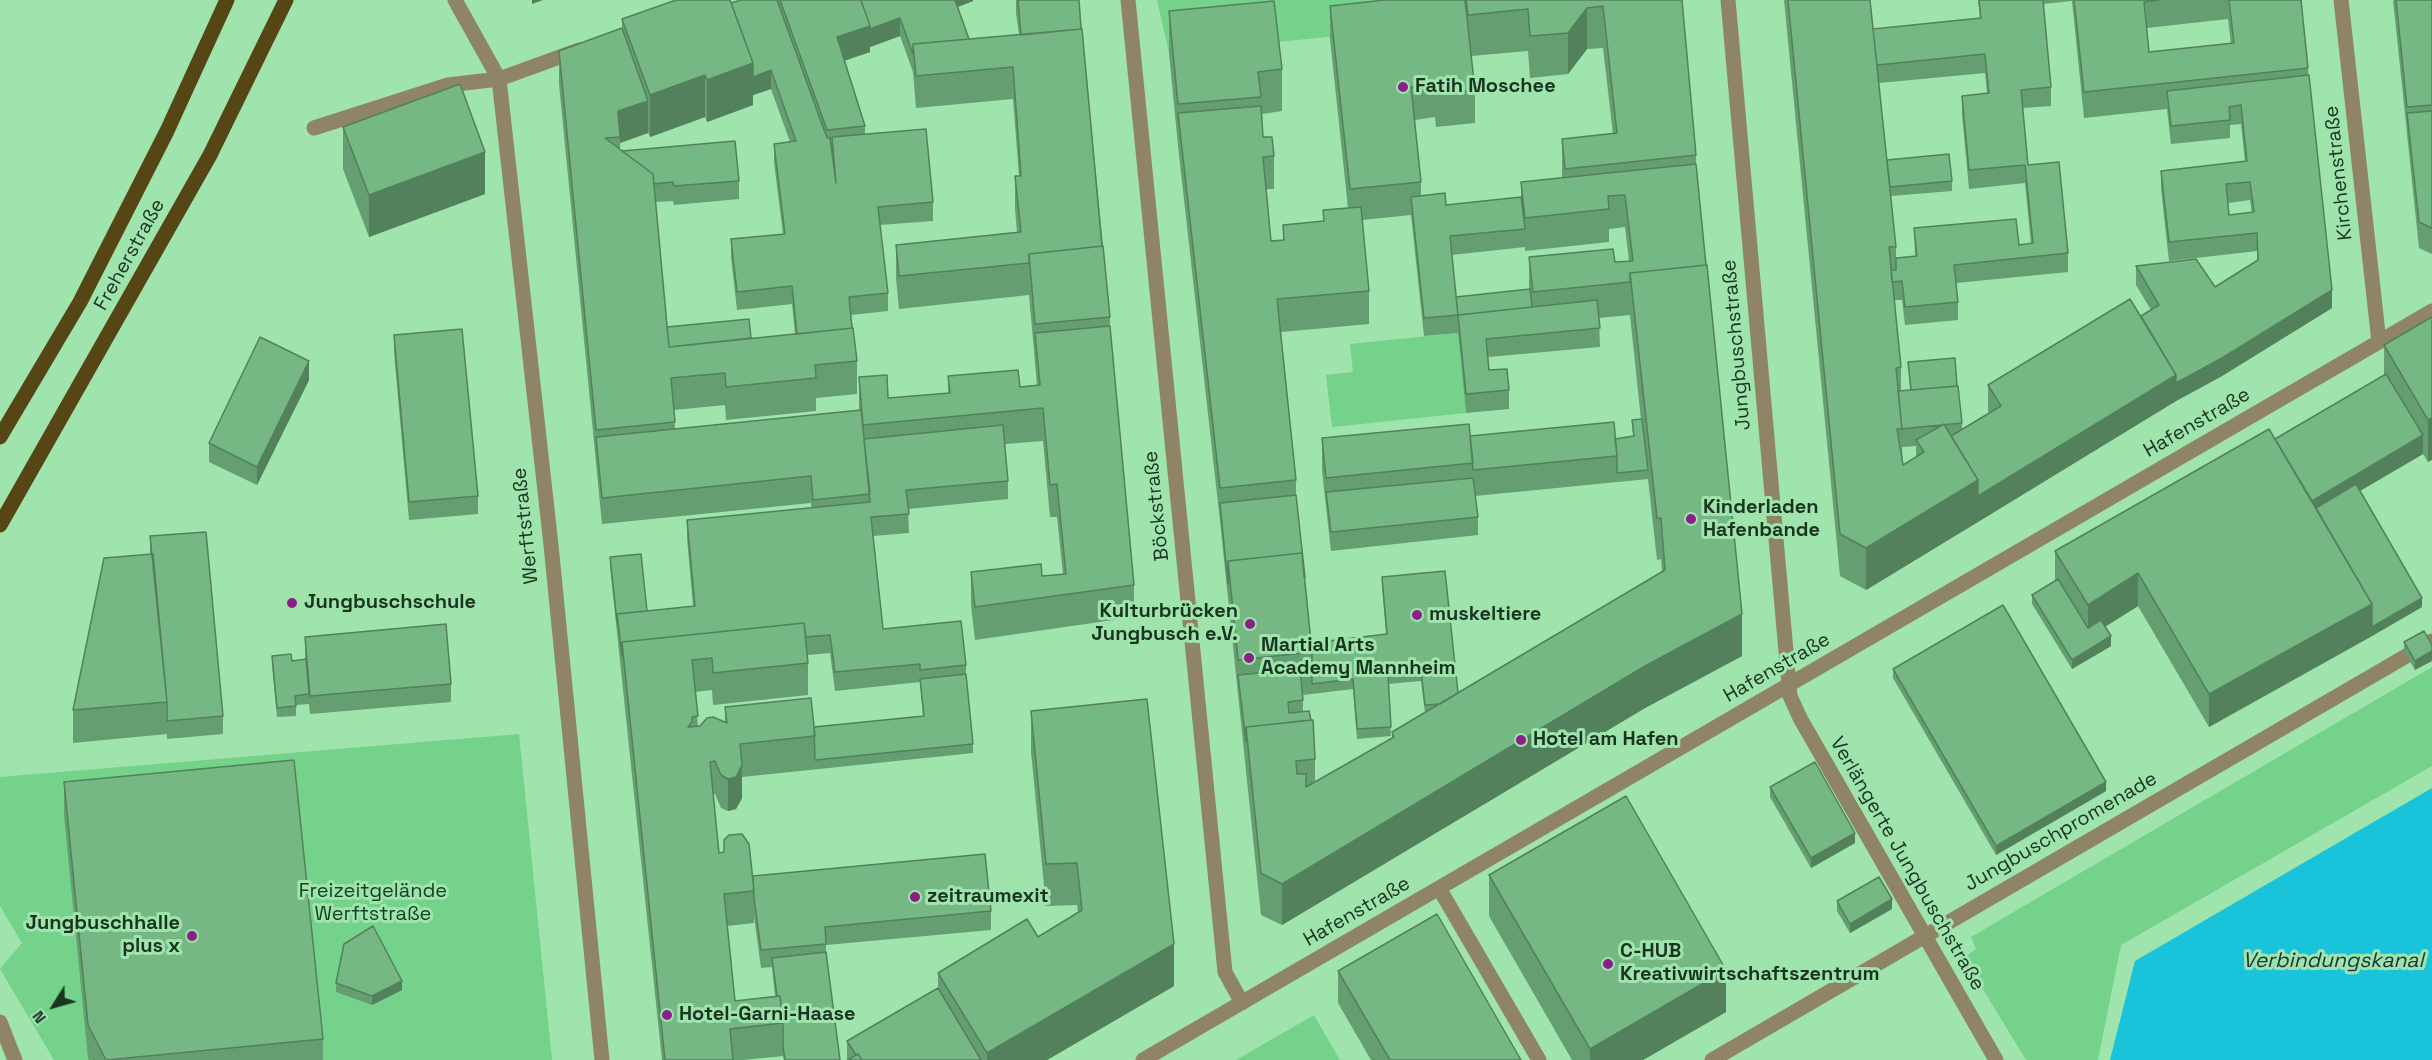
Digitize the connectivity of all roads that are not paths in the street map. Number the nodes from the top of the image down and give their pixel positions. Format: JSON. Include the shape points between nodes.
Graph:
{"nodes":[{"id":1,"x":286,"y":0,"type":"edge"},
{"id":2,"x":455,"y":0,"type":"edge"},
{"id":3,"x":1128,"y":0,"type":"edge"},
{"id":4,"x":1728,"y":0,"type":"edge"},
{"id":5,"x":2341,"y":0,"type":"edge"},
{"id":6,"x":225,"y":1,"type":"edge"},
{"id":7,"x":590,"y":46,"type":"edge"},
{"id":8,"x":499,"y":79,"type":"junction"},
{"id":9,"x":314,"y":128,"type":"dead end"},
{"id":10,"x":2432,"y":311,"type":"edge"},
{"id":11,"x":2379,"y":342,"type":"junction"},
{"id":12,"x":0,"y":437,"type":"edge"},
{"id":13,"x":0,"y":525,"type":"edge"},
{"id":14,"x":2432,"y":641,"type":"edge"},
{"id":15,"x":1788,"y":686,"type":"junction"},
{"id":16,"x":1439,"y":888,"type":"junction"},
{"id":17,"x":1924,"y":935,"type":"junction"},
{"id":18,"x":1242,"y":1003,"type":"junction"},
{"id":19,"x":0,"y":1022,"type":"edge"},
{"id":20,"x":8,"y":1051,"type":"edge"},
{"id":21,"x":602,"y":1060,"type":"edge"},
{"id":22,"x":1143,"y":1060,"type":"edge"},
{"id":23,"x":1539,"y":1060,"type":"edge"},
{"id":24,"x":1712,"y":1060,"type":"edge"},
{"id":25,"x":1996,"y":1060,"type":"edge"}],
"edges":[{"from":1,"to":13,"type":"main road","name":"Freherstraße","via":[[210,155]]},
{"from":2,"to":8,"type":"street","name":"Werftstraße"},
{"from":3,"to":18,"type":"street","name":"Böckstraße","via":[[1226,972]]},
{"from":4,"to":15,"type":"street","name":"Jungbuschstraße"},
{"from":5,"to":11,"type":"street","name":"Kirchenstraße"},
{"from":6,"to":12,"type":"main road","name":"Freherstraße","via":[[167,130],[80,302]]},
{"from":7,"to":8,"type":"street"},
{"from":8,"to":9,"type":"street","via":[[448,85]]},
{"from":8,"to":21,"type":"street","name":"Werftstraße","via":[[551,545]]},
{"from":10,"to":11,"type":"street","name":"Hafenstraße"},
{"from":11,"to":15,"type":"street","name":"Hafenstraße"},
{"from":14,"to":17,"type":"street","name":"Jungbuschpromenade"},
{"from":15,"to":16,"type":"street","name":"Hafenstraße"},
{"from":15,"to":17,"type":"street","name":"Verlängerte Jungbuschstraße","via":[[1800,718]]},
{"from":16,"to":18,"type":"street","name":"Hafenstraße"},
{"from":16,"to":23,"type":"street"},
{"from":17,"to":24,"type":"street","name":"Jungbuschpromenade"},
{"from":17,"to":25,"type":"street","name":"Verlängerte Jungbuschstraße"},
{"from":18,"to":22,"type":"street","name":"Hafenstraße"},
{"from":19,"to":20,"type":"street"}]}
